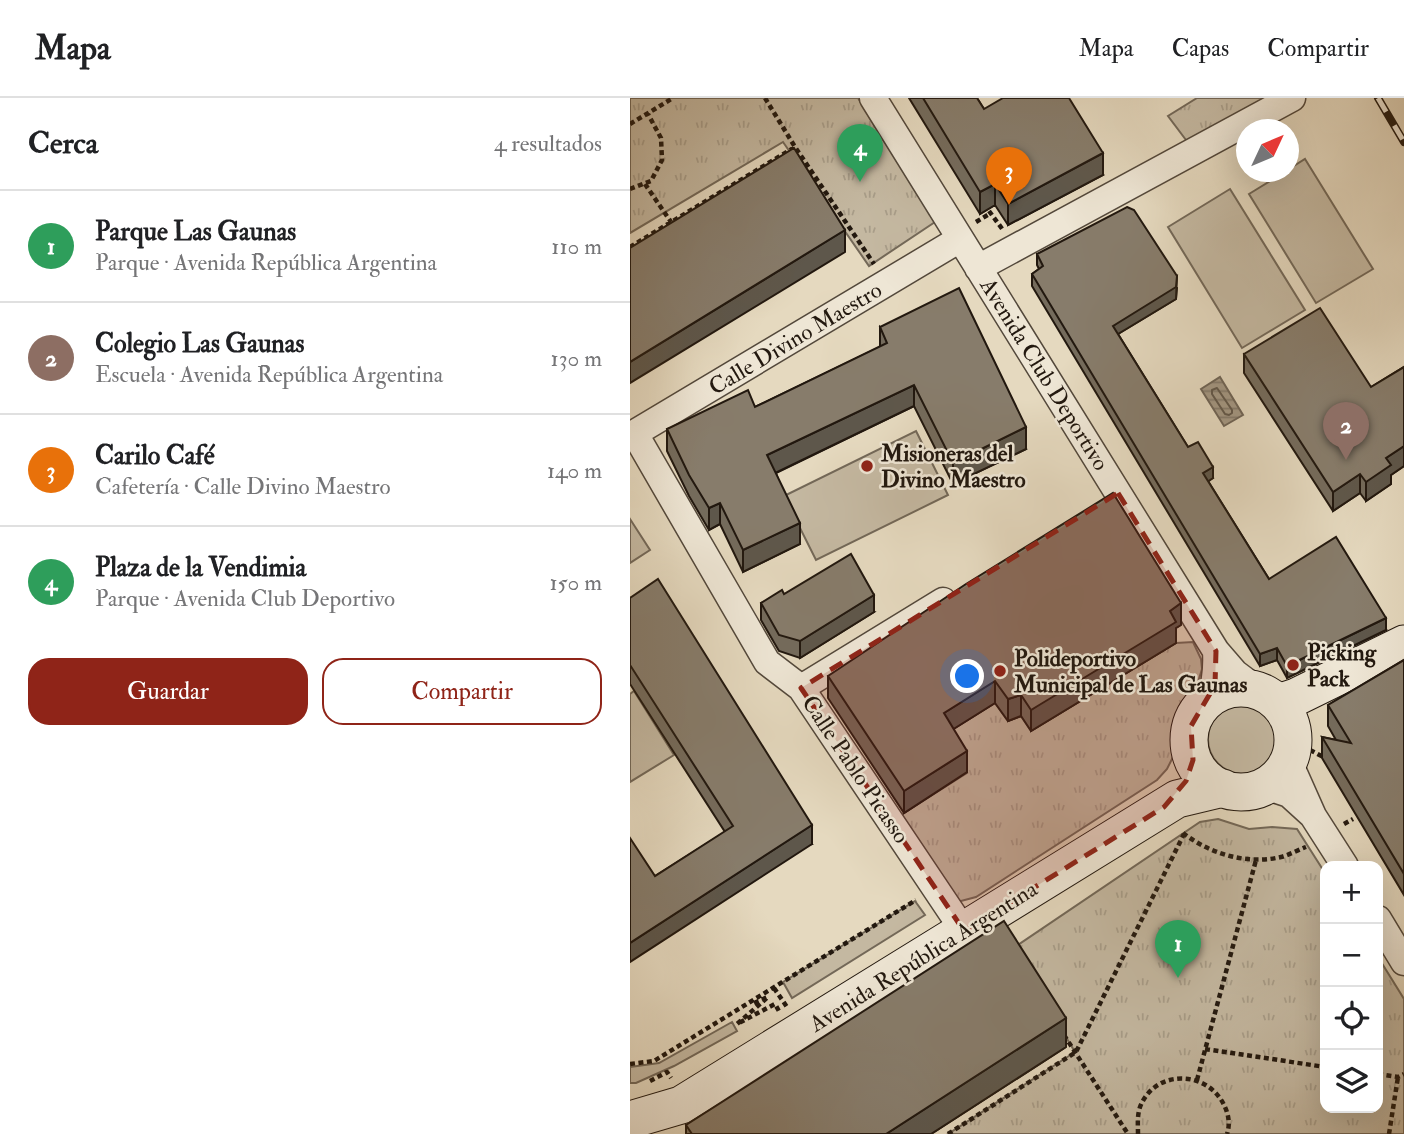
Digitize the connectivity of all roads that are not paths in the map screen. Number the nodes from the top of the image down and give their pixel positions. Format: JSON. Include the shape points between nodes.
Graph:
{"nodes":[{"id":1,"x":873,"y":98,"type":"edge"},
{"id":2,"x":1289,"y":100,"type":"edge"},
{"id":3,"x":960,"y":239,"type":"junction"},
{"id":4,"x":978,"y":268,"type":"junction"},
{"id":5,"x":632,"y":435,"type":"edge"},
{"id":6,"x":1118,"y":493,"type":"junction"},
{"id":7,"x":1095,"y":507,"type":"edge"},
{"id":8,"x":966,"y":587,"type":"edge"},
{"id":9,"x":1404,"y":644,"type":"edge"},
{"id":10,"x":1216,"y":651,"type":"junction"},
{"id":11,"x":1404,"y":667,"type":"edge"},
{"id":12,"x":801,"y":688,"type":"junction"},
{"id":13,"x":1210,"y":698,"type":"junction"},
{"id":14,"x":1277,"y":734,"type":"junction"},
{"id":15,"x":1193,"y":760,"type":"junction"},
{"id":16,"x":1223,"y":788,"type":"junction"},
{"id":17,"x":1174,"y":820,"type":"junction"},
{"id":18,"x":1342,"y":861,"type":"edge"},
{"id":19,"x":1390,"y":927,"type":"edge"},
{"id":20,"x":964,"y":931,"type":"junction"},
{"id":21,"x":1404,"y":961,"type":"edge"},
{"id":22,"x":681,"y":1105,"type":"junction"},
{"id":23,"x":630,"y":1120,"type":"edge"},
{"id":24,"x":657,"y":1134,"type":"edge"}],
"edges":[{"from":1,"to":3,"type":"street","name":"Avenida Club Deportivo"},
{"from":2,"to":4,"type":"street"},
{"from":3,"to":4,"type":"street","name":"Avenida Club Deportivo"},
{"from":3,"to":5,"type":"street","name":"Calle Divino Maestro"},
{"from":4,"to":6,"type":"street","name":"Avenida Club Deportivo"},
{"from":5,"to":12,"type":"street","name":"Calle Pablo Picasso","via":[[767,662]]},
{"from":6,"to":7,"type":"street"},
{"from":6,"to":10,"type":"street","name":"Avenida Club Deportivo"},
{"from":8,"to":12,"type":"street"},
{"from":9,"to":14,"type":"main road","via":[[1296,697]]},
{"from":10,"to":13,"type":"street"},
{"from":10,"to":14,"type":"street","name":"Avenida Club Deportivo"},
{"from":11,"to":14,"type":"main road","via":[[1309,712]]},
{"from":12,"to":20,"type":"street","name":"Calle Pablo Picasso"},
{"from":13,"to":14,"type":"main road","via":[[1242,687]]},
{"from":13,"to":15,"type":"main road","via":[[1191,726]]},
{"from":14,"to":16,"type":"main road","via":[[1249,792]]},
{"from":14,"to":18,"type":"street","name":"Avenida Club Deportivo","via":[[1289,794],[1319,826]]},
{"from":15,"to":16,"type":"main road","via":[[1202,774]]},
{"from":15,"to":17,"type":"main road","name":"Avenida República Argentina","via":[[1175,797]]},
{"from":16,"to":17,"type":"main road","name":"Avenida República Argentina","via":[[1177,799]]},
{"from":17,"to":20,"type":"main road","name":"Avenida República Argentina"},
{"from":19,"to":21,"type":"street"},
{"from":20,"to":22,"type":"main road","name":"Avenida República Argentina"},
{"from":22,"to":23,"type":"main road","name":"Avenida República Argentina"},
{"from":22,"to":24,"type":"main road","name":"Avenida República Argentina"}]}
